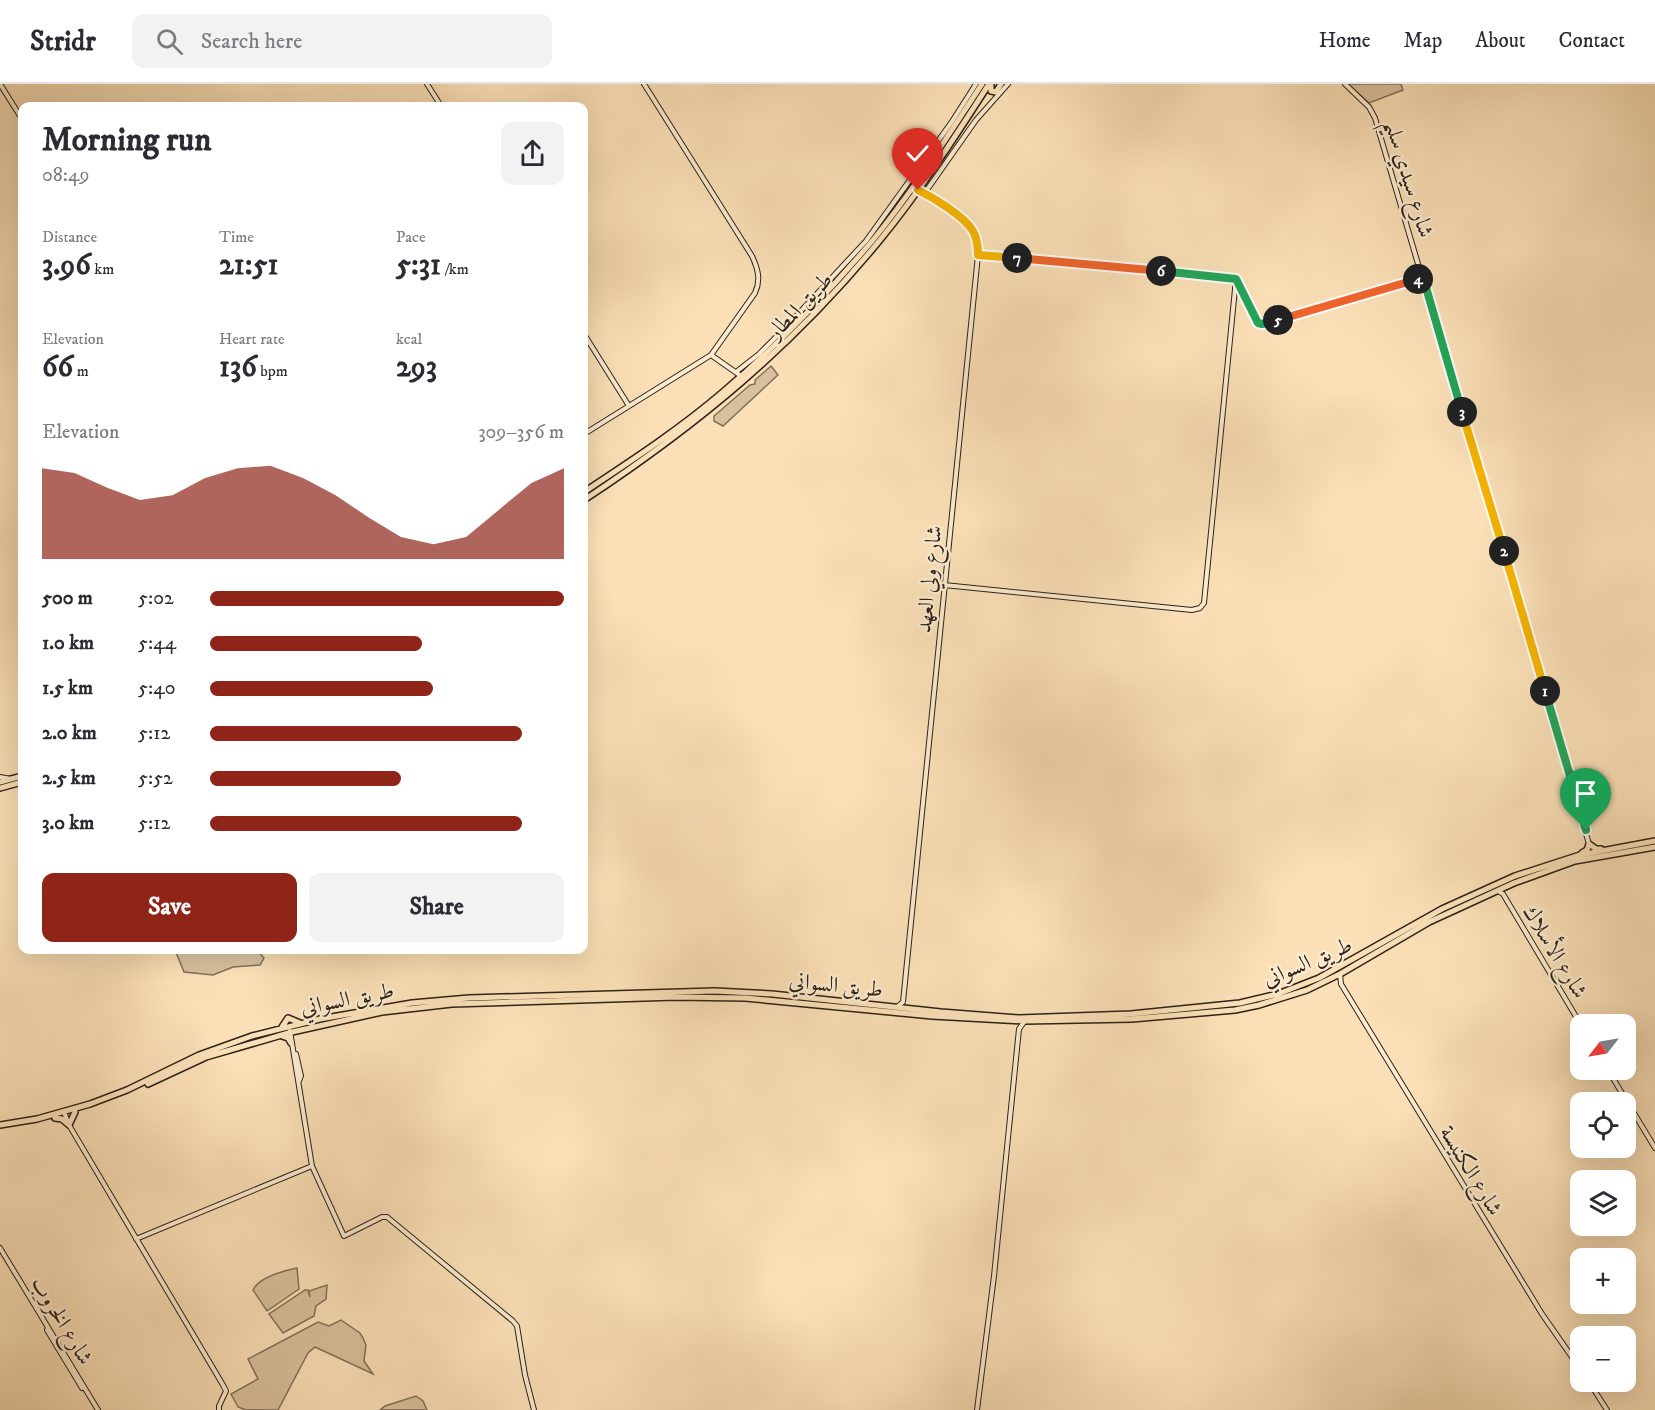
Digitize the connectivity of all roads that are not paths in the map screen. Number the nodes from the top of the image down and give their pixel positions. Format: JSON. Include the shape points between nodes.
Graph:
{"nodes":[{"id":1,"x":0,"y":84,"type":"edge"},
{"id":2,"x":427,"y":84,"type":"edge"},
{"id":3,"x":644,"y":84,"type":"edge"},
{"id":4,"x":975,"y":84,"type":"edge"},
{"id":5,"x":982,"y":84,"type":"edge"},
{"id":6,"x":990,"y":84,"type":"edge"},
{"id":7,"x":1008,"y":84,"type":"edge"},
{"id":8,"x":1346,"y":84,"type":"edge"},
{"id":9,"x":1001,"y":87,"type":"edge"},
{"id":10,"x":438,"y":102,"type":"edge"},
{"id":11,"x":18,"y":113,"type":"edge"},
{"id":12,"x":918,"y":190,"type":"junction"},
{"id":13,"x":924,"y":194,"type":"junction"},
{"id":14,"x":903,"y":200,"type":"junction"},
{"id":15,"x":889,"y":208,"type":"junction"},
{"id":16,"x":878,"y":233,"type":"junction"},
{"id":17,"x":978,"y":255,"type":"junction"},
{"id":18,"x":1423,"y":277,"type":"junction"},
{"id":19,"x":1236,"y":279,"type":"junction"},
{"id":20,"x":588,"y":340,"type":"edge"},
{"id":21,"x":711,"y":355,"type":"junction"},
{"id":22,"x":738,"y":374,"type":"junction"},
{"id":23,"x":629,"y":406,"type":"junction"},
{"id":24,"x":588,"y":432,"type":"edge"},
{"id":25,"x":588,"y":489,"type":"edge"},
{"id":26,"x":588,"y":497,"type":"edge"},
{"id":27,"x":944,"y":585,"type":"junction"},
{"id":28,"x":18,"y":777,"type":"edge"},
{"id":29,"x":0,"y":779,"type":"edge"},
{"id":30,"x":18,"y":783,"type":"edge"},
{"id":31,"x":0,"y":788,"type":"edge"},
{"id":32,"x":1655,"y":842,"type":"edge"},
{"id":33,"x":1589,"y":843,"type":"junction"},
{"id":34,"x":1655,"y":847,"type":"edge"},
{"id":35,"x":1606,"y":849,"type":"junction"},
{"id":36,"x":1580,"y":855,"type":"junction"},
{"id":37,"x":1503,"y":887,"type":"junction"},
{"id":38,"x":1495,"y":891,"type":"junction"},
{"id":39,"x":1503,"y":894,"type":"junction"},
{"id":40,"x":1340,"y":974,"type":"junction"},
{"id":41,"x":1330,"y":979,"type":"junction"},
{"id":42,"x":1341,"y":984,"type":"junction"},
{"id":43,"x":712,"y":994,"type":"junction"},
{"id":44,"x":902,"y":1000,"type":"junction"},
{"id":45,"x":897,"y":1007,"type":"junction"},
{"id":46,"x":909,"y":1008,"type":"junction"},
{"id":47,"x":1574,"y":1014,"type":"edge"},
{"id":48,"x":1012,"y":1021,"type":"junction"},
{"id":49,"x":1025,"y":1022,"type":"junction"},
{"id":50,"x":302,"y":1026,"type":"junction"},
{"id":51,"x":291,"y":1029,"type":"junction"},
{"id":52,"x":1019,"y":1029,"type":"junction"},
{"id":53,"x":278,"y":1033,"type":"junction"},
{"id":54,"x":293,"y":1042,"type":"junction"},
{"id":55,"x":1614,"y":1080,"type":"edge"},
{"id":56,"x":75,"y":1112,"type":"junction"},
{"id":57,"x":65,"y":1113,"type":"junction"},
{"id":58,"x":55,"y":1118,"type":"junction"},
{"id":59,"x":69,"y":1125,"type":"junction"},
{"id":60,"x":0,"y":1127,"type":"edge"},
{"id":61,"x":1655,"y":1148,"type":"edge"},
{"id":62,"x":312,"y":1166,"type":"junction"},
{"id":63,"x":136,"y":1239,"type":"junction"},
{"id":64,"x":0,"y":1251,"type":"edge"},
{"id":65,"x":1570,"y":1354,"type":"edge"},
{"id":66,"x":1595,"y":1392,"type":"edge"},
{"id":67,"x":97,"y":1410,"type":"edge"},
{"id":68,"x":219,"y":1410,"type":"edge"},
{"id":69,"x":534,"y":1410,"type":"edge"},
{"id":70,"x":977,"y":1410,"type":"edge"},
{"id":71,"x":1607,"y":1410,"type":"edge"}],
"edges":[{"from":1,"to":11,"type":"street"},
{"from":2,"to":10,"type":"street"},
{"from":3,"to":21,"type":"street","via":[[758,271],[755,293]]},
{"from":4,"to":15,"type":"street"},
{"from":5,"to":14,"type":"highway","name":"طريق المطار"},
{"from":6,"to":9,"type":"highway","via":[[994,92]]},
{"from":6,"to":12,"type":"highway","name":"طريق المطار"},
{"from":7,"to":9,"type":"street"},
{"from":8,"to":18,"type":"street","name":"شارع سيدي سليم","via":[[1373,113]]},
{"from":9,"to":13,"type":"street"},
{"from":12,"to":13,"type":"street","name":"شارع ولي العهد"},
{"from":12,"to":26,"type":"highway","name":"طريق المطار","via":[[855,270],[765,363],[694,422]]},
{"from":13,"to":17,"type":"street","name":"شارع ولي العهد","via":[[968,225],[974,233]]},
{"from":14,"to":15,"type":"highway"},
{"from":14,"to":16,"type":"highway","name":"طريق المطار"},
{"from":15,"to":16,"type":"highway"},
{"from":15,"to":22,"type":"street","via":[[846,264]]},
{"from":16,"to":22,"type":"highway","name":"طريق المطار","via":[[815,304]]},
{"from":17,"to":19,"type":"street"},
{"from":17,"to":27,"type":"street","name":"شارع ولي العهد"},
{"from":18,"to":19,"type":"street","via":[[1262,324],[1257,322]]},
{"from":18,"to":33,"type":"street","name":"شارع سيدي سليم"},
{"from":19,"to":27,"type":"street","via":[[1202,607],[1193,610]]},
{"from":20,"to":23,"type":"street"},
{"from":21,"to":22,"type":"street"},
{"from":21,"to":23,"type":"street"},
{"from":22,"to":25,"type":"highway","name":"طريق المطار","via":[[686,422]]},
{"from":23,"to":24,"type":"street"},
{"from":27,"to":44,"type":"street","name":"شارع ولي العهد"},
{"from":28,"to":29,"type":"highway"},
{"from":30,"to":31,"type":"highway"},
{"from":32,"to":35,"type":"highway","name":"طريق السواني"},
{"from":33,"to":35,"type":"highway","via":[[1596,849]]},
{"from":33,"to":36,"type":"highway"},
{"from":34,"to":37,"type":"highway","name":"طريق السواني","via":[[1575,861]]},
{"from":35,"to":36,"type":"highway","name":"طريق السواني"},
{"from":36,"to":46,"type":"highway","name":"طريق السواني","via":[[1504,881],[1442,909],[1327,975],[1258,999],[1201,1008],[1074,1017],[1019,1018]]},
{"from":37,"to":38,"type":"highway","name":"طريق السواني"},
{"from":37,"to":39,"type":"street","name":"شارع الأسلاك"},
{"from":38,"to":39,"type":"street","name":"شارع الأسلاك"},
{"from":38,"to":40,"type":"highway","name":"طريق السواني","via":[[1429,922]]},
{"from":39,"to":47,"type":"street","name":"شارع الأسلاك"},
{"from":40,"to":41,"type":"highway","name":"طريق السواني"},
{"from":40,"to":42,"type":"street","name":"شارع الكنيسة"},
{"from":41,"to":42,"type":"street"},
{"from":41,"to":49,"type":"highway","name":"طريق السواني","via":[[1278,1000],[1235,1010],[1131,1019]]},
{"from":42,"to":65,"type":"street","name":"شارع الكنيسة"},
{"from":43,"to":45,"type":"highway","name":"طريق السواني","via":[[795,996]]},
{"from":43,"to":48,"type":"highway","name":"طريق السواني"},
{"from":43,"to":50,"type":"highway","name":"طريق السواني","via":[[452,1004]]},
{"from":44,"to":45,"type":"street","name":"شارع ولي العهد"},
{"from":44,"to":46,"type":"street"},
{"from":45,"to":46,"type":"highway","name":"طريق السواني"},
{"from":48,"to":49,"type":"highway","name":"طريق السواني"},
{"from":48,"to":52,"type":"street"},
{"from":49,"to":52,"type":"street"},
{"from":50,"to":51,"type":"highway","name":"طريق السواني"},
{"from":50,"to":53,"type":"highway","via":[[288,1018]]},
{"from":50,"to":54,"type":"highway"},
{"from":51,"to":53,"type":"highway","name":"طريق السواني"},
{"from":51,"to":54,"type":"street"},
{"from":52,"to":70,"type":"street"},
{"from":53,"to":54,"type":"highway"},
{"from":53,"to":56,"type":"highway","name":"طريق السواني","via":[[206,1057]]},
{"from":53,"to":57,"type":"highway","name":"طريق السواني","via":[[213,1049],[122,1092]]},
{"from":54,"to":62,"type":"street"},
{"from":55,"to":61,"type":"street"},
{"from":56,"to":57,"type":"highway","name":"طريق السواني"},
{"from":56,"to":59,"type":"highway"},
{"from":57,"to":58,"type":"highway","name":"طريق السواني"},
{"from":57,"to":59,"type":"street"},
{"from":57,"to":60,"type":"highway","name":"طريق السواني"},
{"from":58,"to":59,"type":"highway"},
{"from":58,"to":60,"type":"highway","name":"طريق السواني"},
{"from":59,"to":63,"type":"street"},
{"from":62,"to":63,"type":"street"},
{"from":62,"to":69,"type":"street","via":[[344,1236],[387,1217],[513,1321]]},
{"from":63,"to":68,"type":"street","via":[[226,1391]]},
{"from":64,"to":67,"type":"street","name":"شارع الخروب"},
{"from":66,"to":71,"type":"street"}]}
